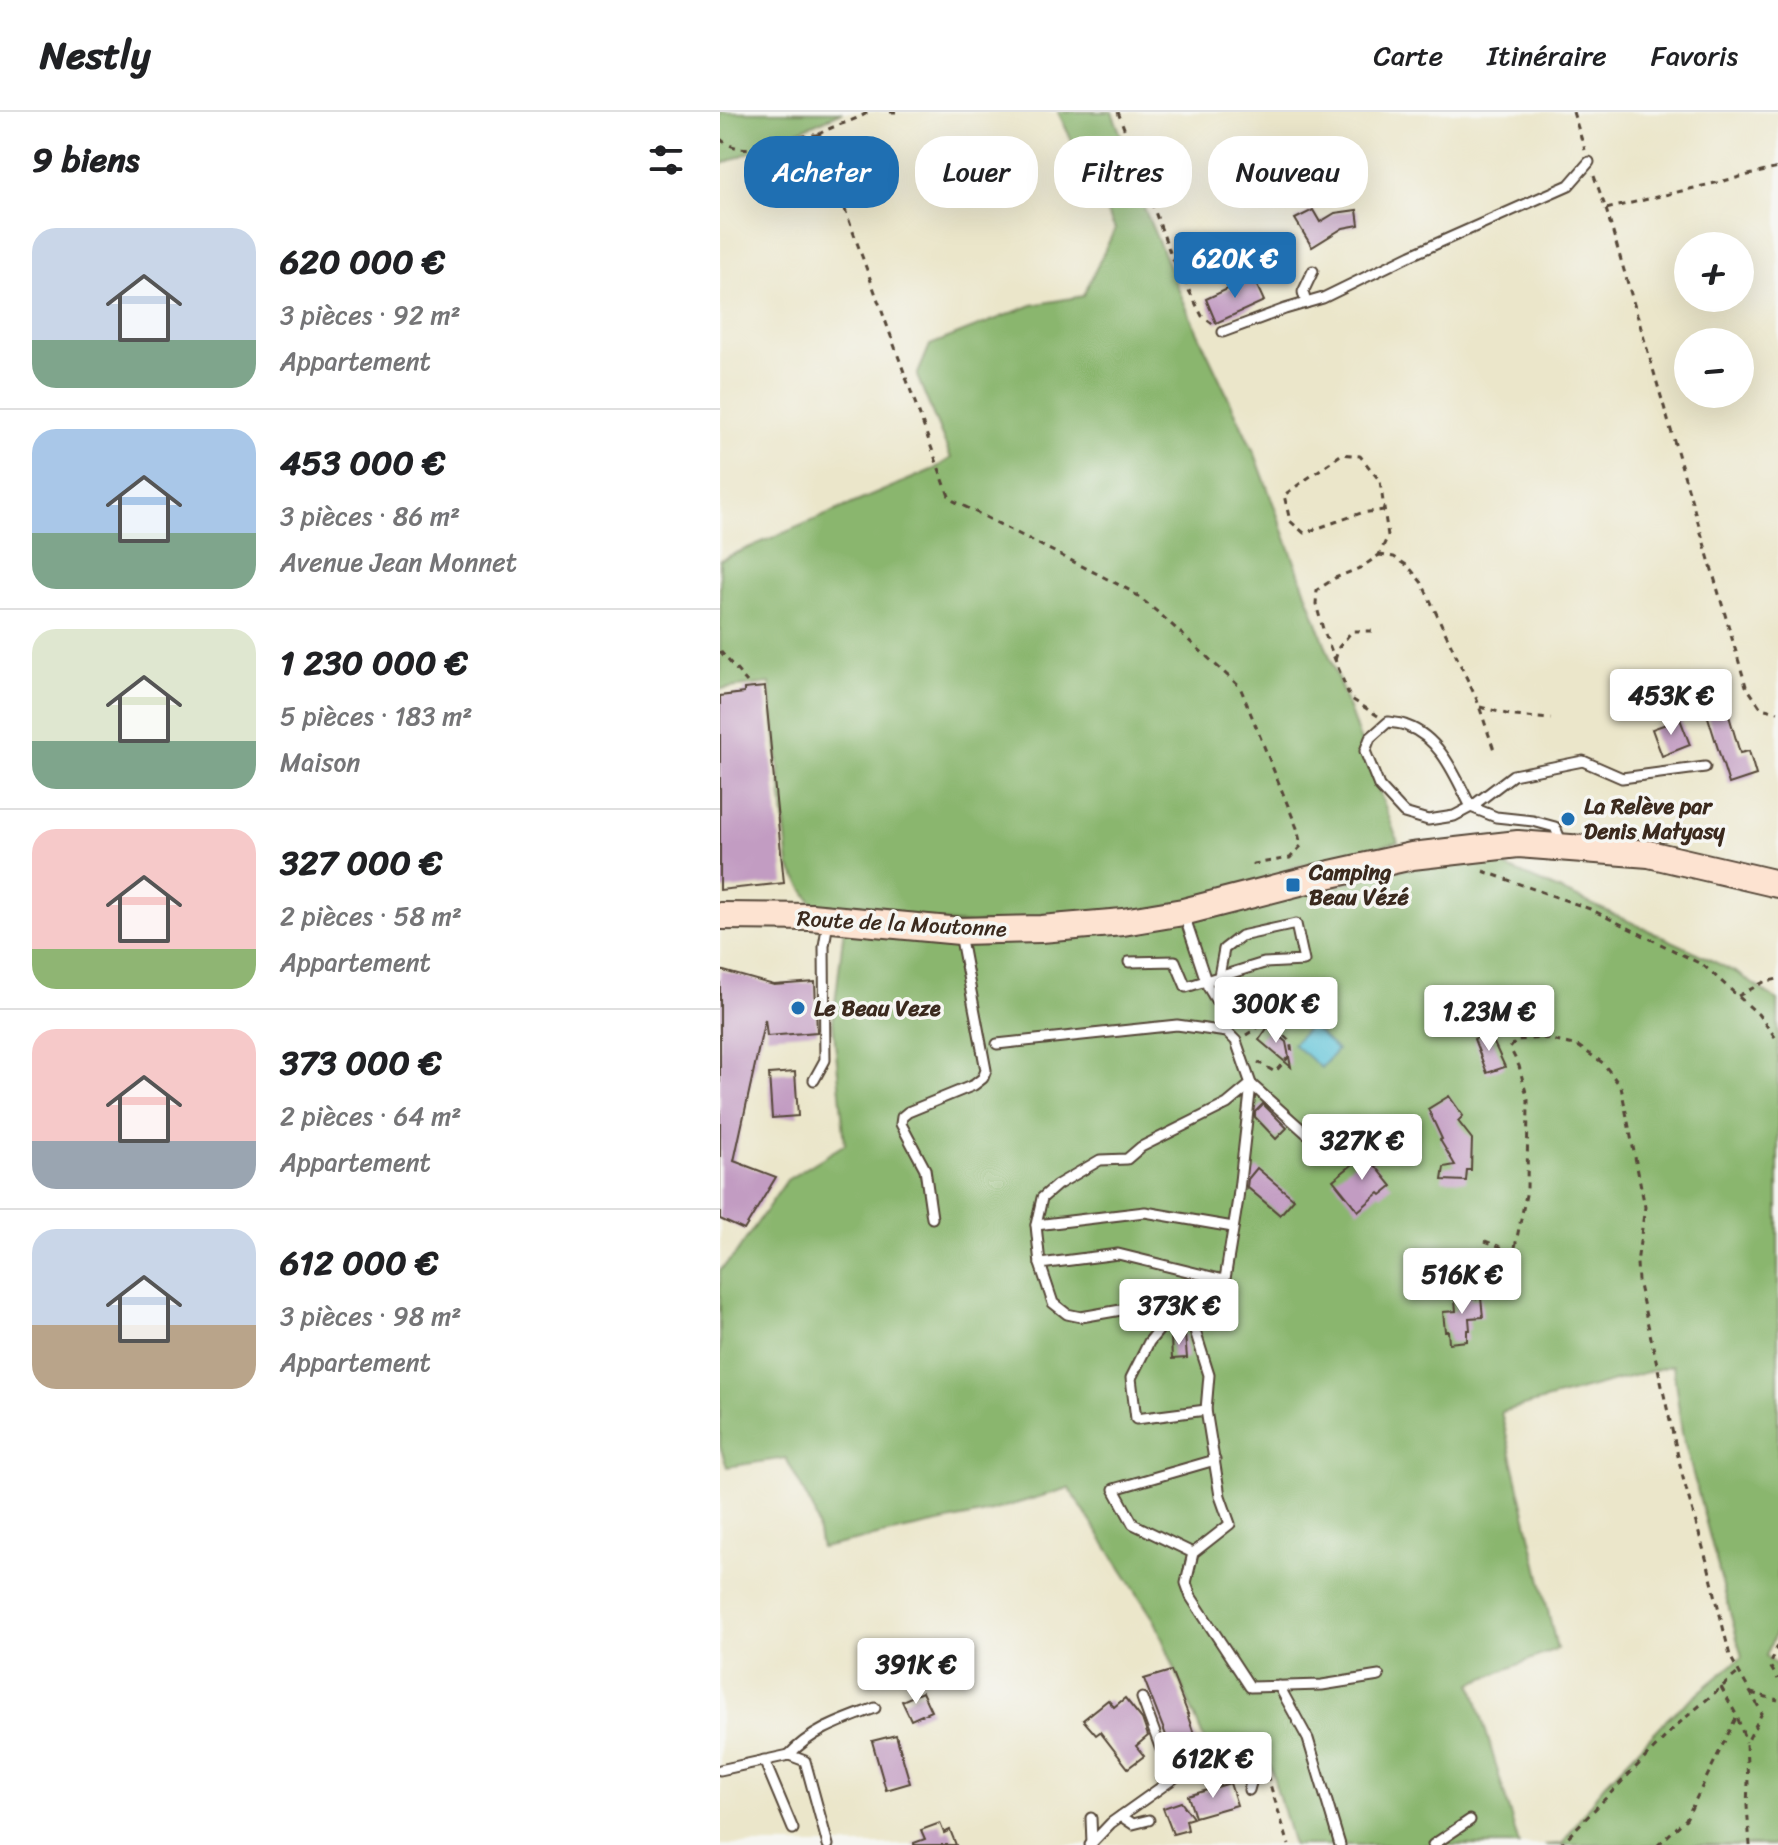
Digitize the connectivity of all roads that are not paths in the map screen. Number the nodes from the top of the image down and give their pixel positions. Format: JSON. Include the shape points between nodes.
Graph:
{"nodes":[{"id":1,"x":1589,"y":162,"type":"road end"},
{"id":2,"x":1313,"y":271,"type":"dead end"},
{"id":3,"x":1306,"y":303,"type":"junction"},
{"id":4,"x":1223,"y":332,"type":"road end"},
{"id":5,"x":1705,"y":767,"type":"dead end"},
{"id":6,"x":1471,"y":807,"type":"junction"},
{"id":7,"x":1564,"y":847,"type":"junction"},
{"id":8,"x":1778,"y":884,"type":"edge"},
{"id":9,"x":1183,"y":912,"type":"junction"},
{"id":10,"x":720,"y":916,"type":"edge"},
{"id":11,"x":829,"y":919,"type":"junction"},
{"id":12,"x":960,"y":931,"type":"junction"},
{"id":13,"x":1129,"y":962,"type":"dead end"},
{"id":14,"x":1219,"y":976,"type":"dead end"},
{"id":15,"x":1206,"y":982,"type":"junction"},
{"id":16,"x":1227,"y":1032,"type":"junction"},
{"id":17,"x":997,"y":1044,"type":"dead end"},
{"id":18,"x":814,"y":1080,"type":"dead end"},
{"id":19,"x":1251,"y":1084,"type":"junction"},
{"id":20,"x":1306,"y":1133,"type":"dead end"},
{"id":21,"x":932,"y":1218,"type":"dead end"},
{"id":22,"x":1036,"y":1225,"type":"junction"},
{"id":23,"x":1233,"y":1227,"type":"junction"},
{"id":24,"x":1040,"y":1264,"type":"junction"},
{"id":25,"x":1224,"y":1280,"type":"junction"},
{"id":26,"x":1172,"y":1314,"type":"junction"},
{"id":27,"x":1191,"y":1318,"type":"junction"},
{"id":28,"x":1206,"y":1410,"type":"junction"},
{"id":29,"x":1215,"y":1460,"type":"junction"},
{"id":30,"x":1193,"y":1553,"type":"junction"},
{"id":31,"x":1379,"y":1676,"type":"dead end"},
{"id":32,"x":1279,"y":1686,"type":"junction"},
{"id":33,"x":1142,"y":1698,"type":"dead end"},
{"id":34,"x":875,"y":1708,"type":"dead end"},
{"id":35,"x":789,"y":1755,"type":"junction"},
{"id":36,"x":764,"y":1760,"type":"junction"},
{"id":37,"x":720,"y":1770,"type":"edge"},
{"id":38,"x":1175,"y":1777,"type":"junction"},
{"id":39,"x":1249,"y":1790,"type":"dead end"},
{"id":40,"x":1121,"y":1816,"type":"junction"},
{"id":41,"x":1091,"y":1818,"type":"dead end"},
{"id":42,"x":1149,"y":1820,"type":"dead end"},
{"id":43,"x":1470,"y":1820,"type":"dead end"},
{"id":44,"x":793,"y":1829,"type":"dead end"},
{"id":45,"x":1091,"y":1844,"type":"edge"},
{"id":46,"x":828,"y":1845,"type":"edge"},
{"id":47,"x":1340,"y":1845,"type":"edge"},
{"id":48,"x":1433,"y":1845,"type":"edge"}],
"edges":[{"from":1,"to":3,"type":"lane","via":[[1569,185]]},
{"from":2,"to":3,"type":"lane","via":[[1303,292]]},
{"from":3,"to":4,"type":"lane"},
{"from":5,"to":6,"type":"lane","via":[[1622,778],[1583,761],[1513,775]]},
{"from":6,"to":6,"type":"lane","via":[[1428,820],[1404,813],[1379,786],[1365,751],[1370,738],[1388,722],[1429,739]]},
{"from":6,"to":7,"type":"lane","via":[[1555,827]]},
{"from":7,"to":8,"type":"main road","name":"Route de la Moutonne","via":[[1649,854]]},
{"from":7,"to":9,"type":"main road","name":"Route de la Moutonne","via":[[1518,844],[1412,856]]},
{"from":9,"to":12,"type":"main road","name":"Route de la Moutonne","via":[[1069,927]]},
{"from":9,"to":15,"type":"lane"},
{"from":10,"to":11,"type":"main road","name":"Route de la Moutonne"},
{"from":11,"to":12,"type":"main road","name":"Route de la Moutonne"},
{"from":11,"to":18,"type":"lane","via":[[824,946],[825,1060]]},
{"from":12,"to":21,"type":"lane","via":[[986,1070],[974,1085],[908,1112],[901,1124],[925,1169]]},
{"from":13,"to":15,"type":"lane","via":[[1175,961],[1186,987]]},
{"from":14,"to":15,"type":"lane","via":[[1224,949],[1241,936],[1296,924],[1304,961],[1264,963]]},
{"from":15,"to":16,"type":"lane","via":[[1223,1012]]},
{"from":16,"to":17,"type":"lane","via":[[1177,1025]]},
{"from":16,"to":19,"type":"lane","via":[[1236,1041]]},
{"from":19,"to":20,"type":"lane"},
{"from":19,"to":22,"type":"lane","via":[[1227,1104],[1127,1159],[1100,1160],[1057,1185],[1042,1198]]},
{"from":19,"to":23,"type":"lane"},
{"from":22,"to":23,"type":"lane","via":[[1145,1212]]},
{"from":22,"to":24,"type":"lane"},
{"from":23,"to":25,"type":"lane"},
{"from":24,"to":25,"type":"lane","via":[[1118,1254]]},
{"from":24,"to":26,"type":"lane","via":[[1053,1303],[1067,1314]]},
{"from":25,"to":27,"type":"lane"},
{"from":26,"to":27,"type":"lane"},
{"from":26,"to":28,"type":"lane","via":[[1149,1342],[1131,1378],[1136,1419]]},
{"from":27,"to":28,"type":"lane","via":[[1209,1375]]},
{"from":28,"to":29,"type":"lane"},
{"from":29,"to":30,"type":"lane","via":[[1230,1524]]},
{"from":29,"to":30,"type":"lane","via":[[1114,1489],[1133,1524]]},
{"from":30,"to":32,"type":"lane","via":[[1186,1583],[1191,1597],[1250,1687]]},
{"from":31,"to":32,"type":"lane"},
{"from":32,"to":47,"type":"lane","via":[[1308,1739]]},
{"from":33,"to":38,"type":"lane"},
{"from":34,"to":35,"type":"lane","via":[[828,1726]]},
{"from":35,"to":36,"type":"lane"},
{"from":35,"to":46,"type":"lane","via":[[805,1761]]},
{"from":36,"to":37,"type":"lane"},
{"from":36,"to":44,"type":"lane"},
{"from":38,"to":39,"type":"lane","via":[[1246,1756],[1260,1763]]},
{"from":38,"to":40,"type":"lane"},
{"from":40,"to":42,"type":"lane","via":[[1133,1824]]},
{"from":40,"to":45,"type":"lane"},
{"from":41,"to":45,"type":"lane"},
{"from":43,"to":48,"type":"lane"}]}
